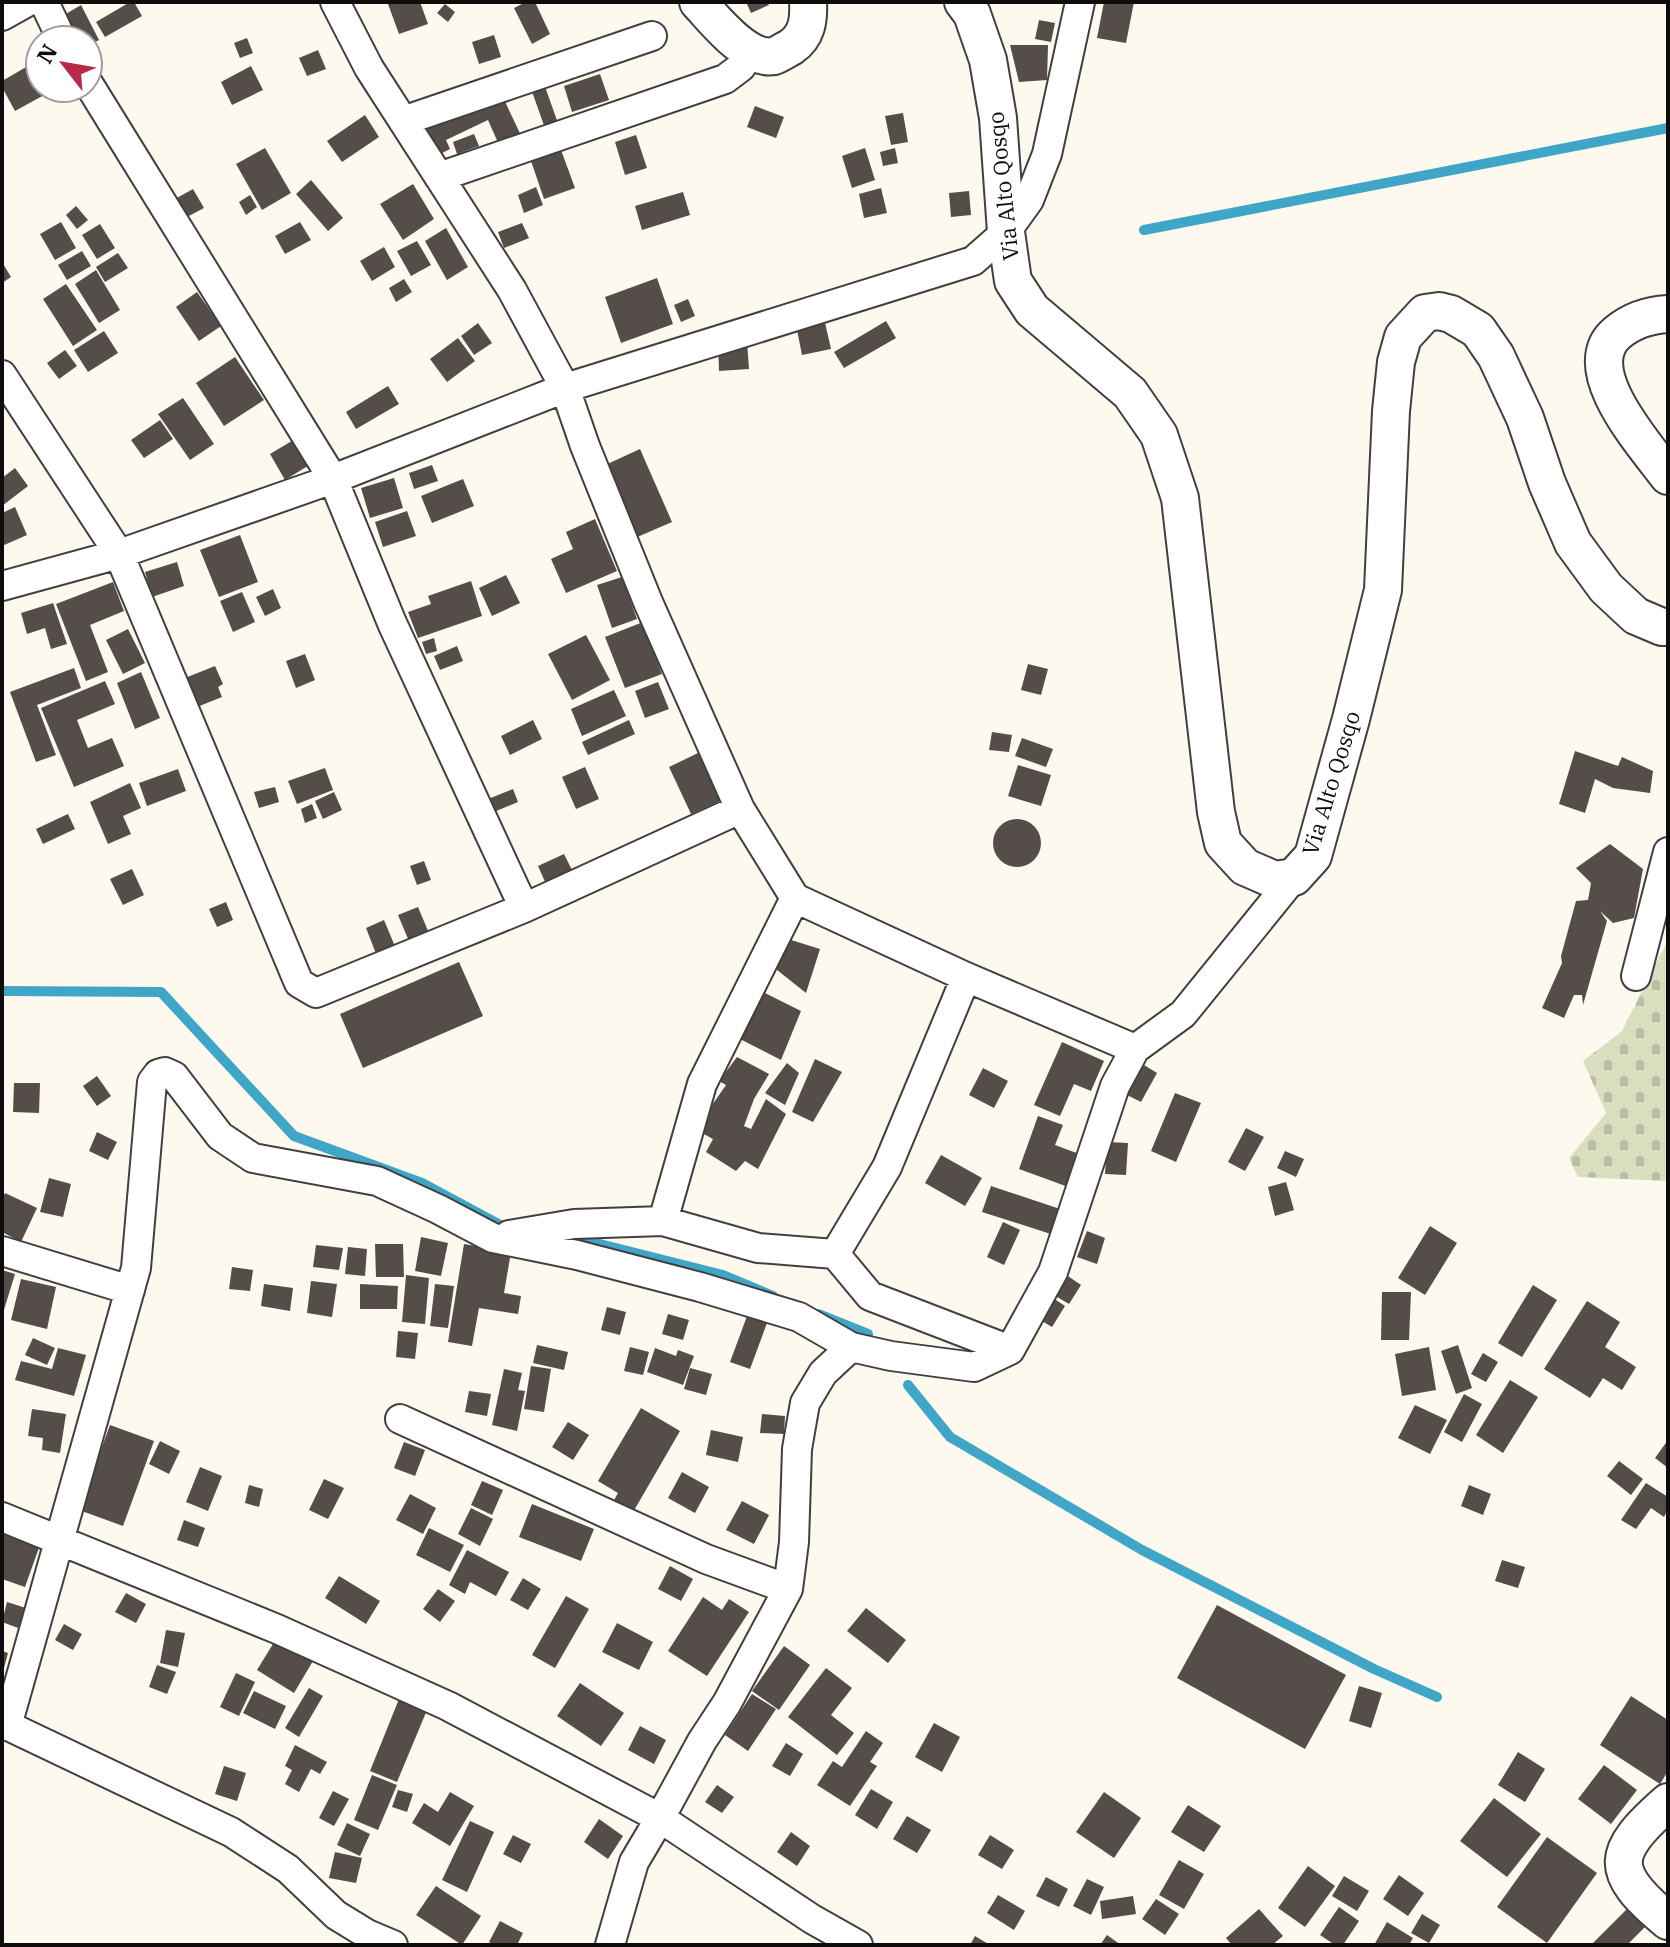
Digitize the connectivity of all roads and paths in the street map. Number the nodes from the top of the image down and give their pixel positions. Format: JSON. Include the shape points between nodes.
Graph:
{"nodes":[{"id":1,"x":27,"y":2,"type":"edge"},
{"id":2,"x":44,"y":2,"type":"edge"},
{"id":3,"x":335,"y":2,"type":"edge"},
{"id":4,"x":698,"y":2,"type":"edge"},
{"id":5,"x":808,"y":2,"type":"edge"},
{"id":6,"x":963,"y":2,"type":"edge"},
{"id":7,"x":1080,"y":2,"type":"edge"},
{"id":8,"x":2,"y":16,"type":"edge"},
{"id":9,"x":54,"y":24,"type":"edge"},
{"id":10,"x":652,"y":36,"type":"dead end"},
{"id":11,"x":750,"y":52,"type":"junction"},
{"id":12,"x":101,"y":104,"type":"edge"},
{"id":13,"x":403,"y":121,"type":"junction"},
{"id":14,"x":439,"y":177,"type":"junction"},
{"id":15,"x":1006,"y":232,"type":"junction"},
{"id":16,"x":1668,"y":314,"type":"edge"},
{"id":17,"x":2,"y":375,"type":"edge"},
{"id":18,"x":565,"y":388,"type":"junction"},
{"id":19,"x":1668,"y":476,"type":"edge"},
{"id":20,"x":333,"y":479,"type":"junction"},
{"id":21,"x":119,"y":554,"type":"junction"},
{"id":22,"x":2,"y":586,"type":"edge"},
{"id":23,"x":1668,"y":627,"type":"edge"},
{"id":24,"x":740,"y":809,"type":"junction"},
{"id":25,"x":1668,"y":852,"type":"edge"},
{"id":26,"x":1294,"y":877,"type":"junction"},
{"id":27,"x":795,"y":898,"type":"junction"},
{"id":28,"x":524,"y":908,"type":"junction"},
{"id":29,"x":1636,"y":976,"type":"dead end"},
{"id":30,"x":966,"y":977,"type":"junction"},
{"id":31,"x":1135,"y":1049,"type":"junction"},
{"id":32,"x":663,"y":1221,"type":"junction"},
{"id":33,"x":493,"y":1238,"type":"junction"},
{"id":34,"x":2,"y":1251,"type":"edge"},
{"id":35,"x":835,"y":1254,"type":"junction"},
{"id":36,"x":130,"y":1290,"type":"junction"},
{"id":37,"x":851,"y":1347,"type":"junction"},
{"id":38,"x":1010,"y":1350,"type":"junction"},
{"id":39,"x":400,"y":1419,"type":"dead end"},
{"id":40,"x":2,"y":1517,"type":"edge"},
{"id":41,"x":59,"y":1541,"type":"junction"},
{"id":42,"x":788,"y":1589,"type":"junction"},
{"id":43,"x":4,"y":1724,"type":"edge"},
{"id":44,"x":1668,"y":1802,"type":"edge"},
{"id":45,"x":660,"y":1818,"type":"junction"},
{"id":46,"x":1668,"y":1921,"type":"edge"},
{"id":47,"x":393,"y":1945,"type":"edge"},
{"id":48,"x":610,"y":1945,"type":"edge"},
{"id":49,"x":858,"y":1945,"type":"edge"}],
"edges":[{"from":1,"to":8,"type":"street"},
{"from":2,"to":9,"type":"street"},
{"from":3,"to":13,"type":"street"},
{"from":4,"to":11,"type":"street"},
{"from":5,"to":11,"type":"street","via":[[809,21],[793,45],[774,56]]},
{"from":6,"to":15,"type":"street","name":"Via Alto Qosqo","via":[[988,60]]},
{"from":7,"to":15,"type":"street","via":[[1047,154],[1029,200]]},
{"from":10,"to":13,"type":"street"},
{"from":11,"to":14,"type":"street","via":[[725,79]]},
{"from":12,"to":20,"type":"street"},
{"from":13,"to":14,"type":"street"},
{"from":14,"to":18,"type":"street","via":[[512,290]]},
{"from":15,"to":18,"type":"street","via":[[973,261]]},
{"from":15,"to":26,"type":"street","name":"Via Alto Qosqo","via":[[1013,281],[1032,310],[1130,393],[1159,435],[1180,498],[1223,843],[1260,876]]},
{"from":16,"to":19,"type":"street","via":[[1628,324],[1611,338],[1602,357],[1605,379],[1619,405]]},
{"from":17,"to":21,"type":"street"},
{"from":18,"to":20,"type":"street"},
{"from":18,"to":24,"type":"street","via":[[648,602]]},
{"from":20,"to":21,"type":"street"},
{"from":20,"to":28,"type":"street","via":[[392,623]]},
{"from":21,"to":22,"type":"street"},
{"from":21,"to":28,"type":"street","via":[[299,983],[316,993]]},
{"from":23,"to":26,"type":"street","name":"Via Alto Qosqo","via":[[1636,616],[1606,588],[1573,543],[1525,418],[1478,330],[1451,314],[1425,313],[1403,337],[1396,362],[1383,590],[1313,856]]},
{"from":24,"to":27,"type":"street"},
{"from":24,"to":28,"type":"street"},
{"from":25,"to":29,"type":"street"},
{"from":26,"to":31,"type":"street","via":[[1183,1014]]},
{"from":27,"to":30,"type":"street"},
{"from":27,"to":32,"type":"street","via":[[702,1084]]},
{"from":30,"to":31,"type":"street"},
{"from":30,"to":35,"type":"street","via":[[887,1167]]},
{"from":31,"to":38,"type":"street","via":[[1115,1086],[1053,1272]]},
{"from":32,"to":33,"type":"street","via":[[574,1224]]},
{"from":32,"to":35,"type":"street","via":[[758,1248]]},
{"from":33,"to":36,"type":"street","via":[[377,1181],[253,1158],[220,1136],[174,1076],[165,1072],[152,1082]]},
{"from":33,"to":37,"type":"street","via":[[577,1255],[799,1317]]},
{"from":34,"to":36,"type":"street"},
{"from":35,"to":38,"type":"street","via":[[870,1296]]},
{"from":36,"to":41,"type":"street"},
{"from":37,"to":38,"type":"street","via":[[974,1367]]},
{"from":37,"to":42,"type":"street","via":[[823,1373],[805,1403]]},
{"from":39,"to":42,"type":"street","via":[[706,1559]]},
{"from":40,"to":41,"type":"street"},
{"from":41,"to":43,"type":"street"},
{"from":41,"to":45,"type":"street","via":[[277,1629],[448,1706]]},
{"from":42,"to":45,"type":"street"},
{"from":43,"to":47,"type":"street","via":[[231,1832],[288,1869],[336,1915]]},
{"from":44,"to":46,"type":"street","via":[[1625,1848],[1623,1870],[1634,1889]]},
{"from":45,"to":48,"type":"street","via":[[634,1862]]},
{"from":45,"to":49,"type":"street"}]}
